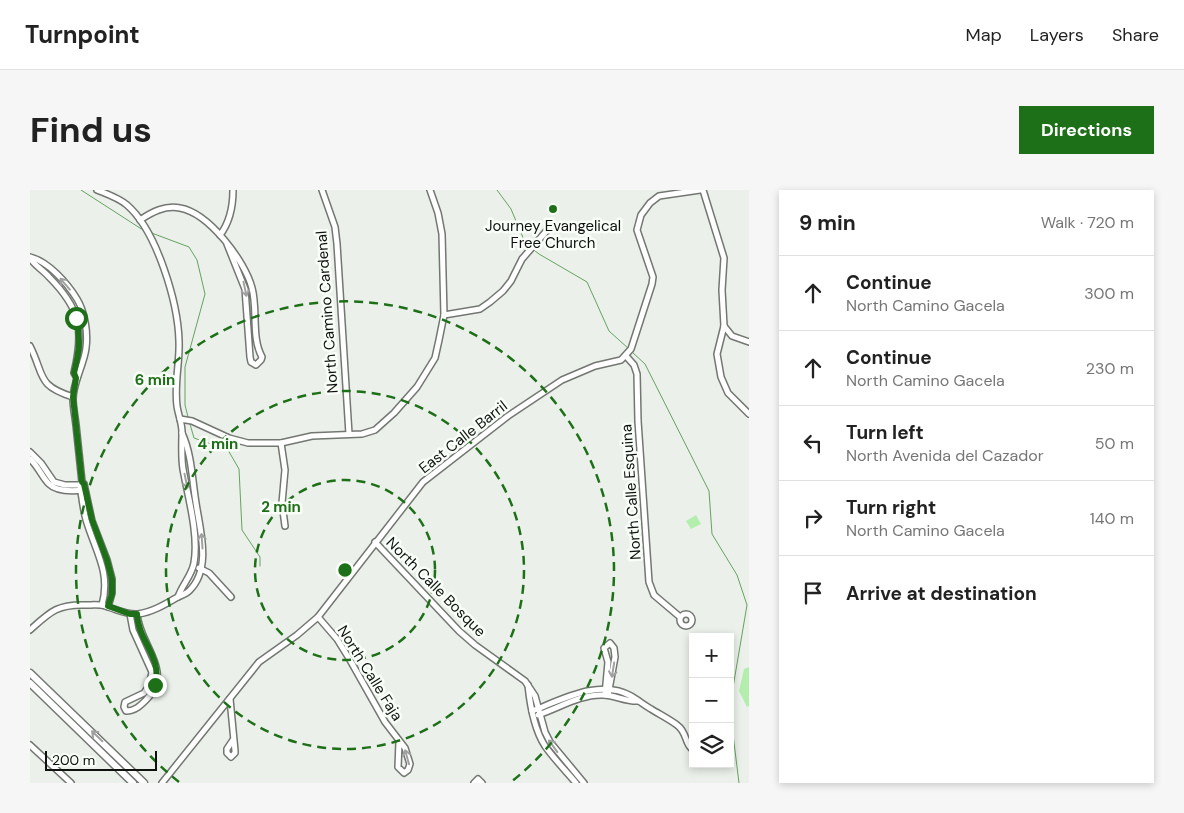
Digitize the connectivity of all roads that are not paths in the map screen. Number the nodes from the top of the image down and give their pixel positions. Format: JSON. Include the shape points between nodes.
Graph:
{"nodes":[{"id":1,"x":97,"y":190,"type":"edge"},
{"id":2,"x":234,"y":190,"type":"edge"},
{"id":3,"x":322,"y":190,"type":"edge"},
{"id":4,"x":430,"y":190,"type":"edge"},
{"id":5,"x":701,"y":190,"type":"edge"},
{"id":6,"x":140,"y":220,"type":"junction"},
{"id":7,"x":550,"y":227,"type":"dead end"},
{"id":8,"x":220,"y":235,"type":"junction"},
{"id":9,"x":227,"y":244,"type":"junction"},
{"id":10,"x":444,"y":316,"type":"junction"},
{"id":11,"x":724,"y":326,"type":"junction"},
{"id":12,"x":749,"y":342,"type":"edge"},
{"id":13,"x":30,"y":346,"type":"edge"},
{"id":14,"x":626,"y":356,"type":"junction"},
{"id":15,"x":76,"y":378,"type":"junction"},
{"id":16,"x":73,"y":397,"type":"junction"},
{"id":17,"x":749,"y":414,"type":"edge"},
{"id":18,"x":180,"y":419,"type":"junction"},
{"id":19,"x":182,"y":432,"type":"junction"},
{"id":20,"x":349,"y":434,"type":"junction"},
{"id":21,"x":281,"y":443,"type":"junction"},
{"id":22,"x":30,"y":452,"type":"edge"},
{"id":23,"x":30,"y":459,"type":"edge"},
{"id":24,"x":82,"y":486,"type":"junction"},
{"id":25,"x":284,"y":526,"type":"dead end"},
{"id":26,"x":375,"y":542,"type":"junction"},
{"id":27,"x":194,"y":566,"type":"junction"},
{"id":28,"x":201,"y":569,"type":"junction"},
{"id":29,"x":178,"y":597,"type":"junction"},
{"id":30,"x":232,"y":598,"type":"dead end"},
{"id":31,"x":105,"y":606,"type":"junction"},
{"id":32,"x":130,"y":614,"type":"junction"},
{"id":33,"x":137,"y":614,"type":"junction"},
{"id":34,"x":318,"y":617,"type":"junction"},
{"id":35,"x":680,"y":617,"type":"dead end"},
{"id":36,"x":30,"y":630,"type":"edge"},
{"id":37,"x":30,"y":673,"type":"edge"},
{"id":38,"x":30,"y":683,"type":"edge"},
{"id":39,"x":528,"y":685,"type":"junction"},
{"id":40,"x":607,"y":692,"type":"junction"},
{"id":41,"x":230,"y":699,"type":"junction"},
{"id":42,"x":539,"y":711,"type":"junction"},
{"id":43,"x":532,"y":714,"type":"junction"},
{"id":44,"x":689,"y":736,"type":"edge"},
{"id":45,"x":234,"y":740,"type":"dead end"},
{"id":46,"x":399,"y":742,"type":"junction"},
{"id":47,"x":30,"y":745,"type":"edge"},
{"id":48,"x":71,"y":783,"type":"edge"},
{"id":49,"x":133,"y":783,"type":"edge"},
{"id":50,"x":144,"y":783,"type":"edge"},
{"id":51,"x":162,"y":783,"type":"edge"},
{"id":52,"x":474,"y":783,"type":"edge"},
{"id":53,"x":482,"y":783,"type":"edge"},
{"id":54,"x":576,"y":783,"type":"edge"},
{"id":55,"x":584,"y":783,"type":"edge"}],
"edges":[{"from":1,"to":6,"type":"street","via":[[121,200]]},
{"from":2,"to":8,"type":"street","via":[[234,205]]},
{"from":3,"to":20,"type":"street","name":"North Camino Cardenal","via":[[335,227],[337,244]]},
{"from":4,"to":10,"type":"street","via":[[442,234]]},
{"from":5,"to":11,"type":"street","via":[[724,258]]},
{"from":5,"to":14,"type":"street","via":[[659,196],[641,214],[637,230],[653,277]]},
{"from":6,"to":8,"type":"street","via":[[163,208],[179,208],[193,212]]},
{"from":6,"to":18,"type":"street","via":[[162,262],[173,303],[179,341],[176,404]]},
{"from":7,"to":10,"type":"street","via":[[522,259],[503,291],[490,302],[480,309]]},
{"from":8,"to":9,"type":"street"},
{"from":9,"to":9,"type":"street","one_way":true,"via":[[246,289],[250,357],[256,364],[262,357],[257,341],[252,287],[237,255]]},
{"from":10,"to":20,"type":"street","via":[[435,358],[417,387],[375,430]]},
{"from":11,"to":12,"type":"street","via":[[732,336]]},
{"from":11,"to":17,"type":"street","via":[[717,354],[721,377],[728,393]]},
{"from":13,"to":16,"type":"street","via":[[46,384]]},
{"from":14,"to":26,"type":"street","name":"East Calle Barril","via":[[562,380],[508,416],[423,482]]},
{"from":14,"to":35,"type":"street","name":"North Calle Esquina","via":[[637,374],[649,582],[654,595]]},
{"from":15,"to":15,"type":"street","one_way":true,"via":[[81,372],[86,347],[78,300],[53,270],[30,258],[72,304],[80,334]]},
{"from":15,"to":16,"type":"street"},
{"from":16,"to":24,"type":"street"},
{"from":18,"to":19,"type":"street"},
{"from":18,"to":21,"type":"street","via":[[248,443]]},
{"from":19,"to":27,"type":"street","one_way":true,"via":[[183,468],[195,534]]},
{"from":28,"to":19,"type":"street","one_way":true,"via":[[201,533],[191,466]]},
{"from":20,"to":21,"type":"street","via":[[312,436]]},
{"from":21,"to":25,"type":"street","via":[[285,470]]},
{"from":22,"to":24,"type":"street","via":[[54,482]]},
{"from":23,"to":24,"type":"street","via":[[50,485],[64,490]]},
{"from":24,"to":31,"type":"street","via":[[112,579],[112,594]]},
{"from":26,"to":34,"type":"street","name":"East Calle Barril"},
{"from":26,"to":39,"type":"street","name":"North Calle Bosque","via":[[459,631]]},
{"from":27,"to":28,"type":"street"},
{"from":27,"to":29,"type":"street"},
{"from":28,"to":29,"type":"street","via":[[189,591]]},
{"from":28,"to":30,"type":"street"},
{"from":29,"to":33,"type":"street","via":[[163,606]]},
{"from":31,"to":32,"type":"street"},
{"from":31,"to":36,"type":"street","via":[[74,604],[60,608],[47,614]]},
{"from":32,"to":33,"type":"street"},
{"from":32,"to":33,"type":"street","via":[[133,630],[152,672],[144,693],[125,702],[124,707],[131,711],[149,697],[158,668],[141,633]]},
{"from":34,"to":41,"type":"street","name":"East Calle Barril","via":[[259,662]]},
{"from":34,"to":46,"type":"street","name":"North Calle Faja","via":[[346,653]]},
{"from":50,"to":37,"type":"main road","one_way":true},
{"from":38,"to":49,"type":"main road"},
{"from":39,"to":42,"type":"street","name":"North Calle Bosque"},
{"from":39,"to":43,"type":"street"},
{"from":40,"to":40,"type":"street","one_way":true,"via":[[608,662],[604,648],[610,643],[615,657]]},
{"from":40,"to":42,"type":"street"},
{"from":40,"to":44,"type":"street","via":[[630,702],[638,701],[677,724]]},
{"from":41,"to":45,"type":"street"},
{"from":41,"to":51,"type":"street","name":"East Calle Barril"},
{"from":42,"to":43,"type":"street"},
{"from":55,"to":42,"type":"street","name":"North Calle Bosque","one_way":true,"via":[[550,742]]},
{"from":43,"to":54,"type":"street","via":[[544,745]]},
{"from":46,"to":46,"type":"street","name":"North Calle Faja","one_way":true,"via":[[398,767],[404,772],[410,764],[405,748]]},
{"from":47,"to":48,"type":"street"},
{"from":52,"to":53,"type":"street","via":[[478,779]]}]}
